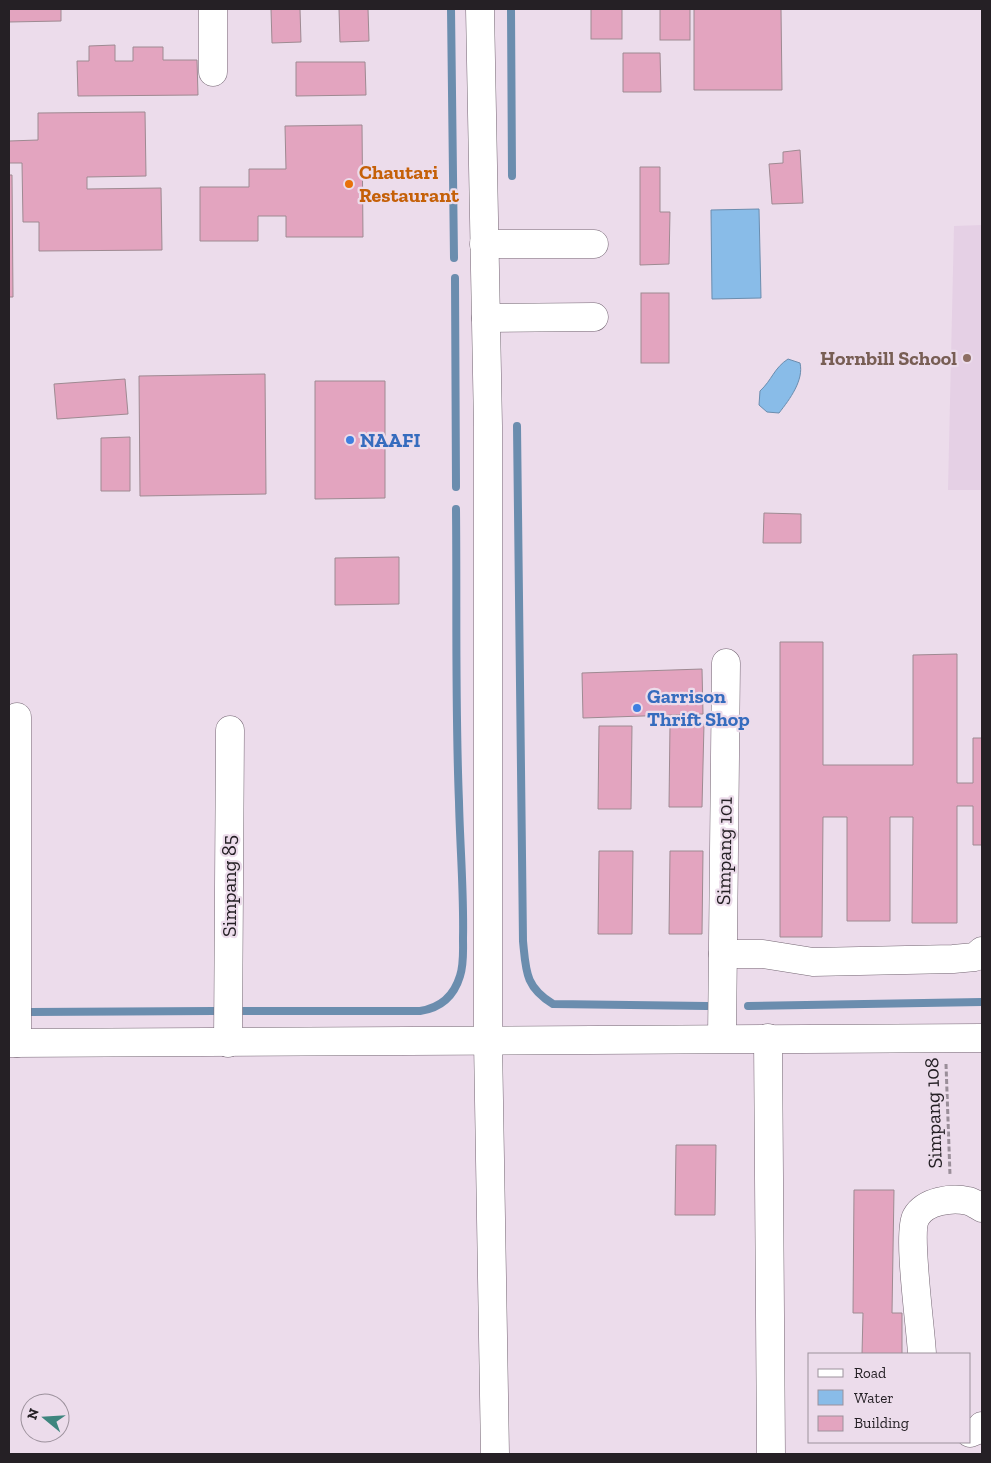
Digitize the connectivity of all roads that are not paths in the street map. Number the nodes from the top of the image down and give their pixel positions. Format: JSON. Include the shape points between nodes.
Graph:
{"nodes":[{"id":1,"x":213,"y":9,"type":"edge"},
{"id":2,"x":480,"y":9,"type":"edge"},
{"id":3,"x":213,"y":72,"type":"dead end"},
{"id":4,"x":484,"y":244,"type":"junction"},
{"id":5,"x":594,"y":244,"type":"dead end"},
{"id":6,"x":594,"y":317,"type":"dead end"},
{"id":7,"x":486,"y":318,"type":"junction"},
{"id":8,"x":726,"y":663,"type":"dead end"},
{"id":9,"x":17,"y":717,"type":"dead end"},
{"id":10,"x":230,"y":730,"type":"dead end"},
{"id":11,"x":982,"y":951,"type":"edge"},
{"id":12,"x":723,"y":954,"type":"junction"},
{"id":13,"x":722,"y":1038,"type":"junction"},
{"id":14,"x":768,"y":1038,"type":"junction"},
{"id":15,"x":982,"y":1038,"type":"edge"},
{"id":16,"x":488,"y":1042,"type":"junction"},
{"id":17,"x":13,"y":1043,"type":"edge"},
{"id":18,"x":228,"y":1043,"type":"junction"},
{"id":19,"x":982,"y":1208,"type":"edge"},
{"id":20,"x":922,"y":1353,"type":"edge"},
{"id":21,"x":982,"y":1426,"type":"edge"},
{"id":22,"x":971,"y":1433,"type":"edge"},
{"id":23,"x":495,"y":1454,"type":"edge"},
{"id":24,"x":771,"y":1454,"type":"edge"}],
"edges":[{"from":1,"to":3,"type":"street"},
{"from":2,"to":4,"type":"street"},
{"from":4,"to":5,"type":"street"},
{"from":4,"to":7,"type":"street"},
{"from":6,"to":7,"type":"street"},
{"from":7,"to":16,"type":"street"},
{"from":8,"to":12,"type":"street","name":"Simpang 101"},
{"from":9,"to":17,"type":"street"},
{"from":10,"to":18,"type":"street","name":"Simpang 85"},
{"from":11,"to":12,"type":"street","via":[[975,957],[953,959],[813,962],[763,954]]},
{"from":12,"to":13,"type":"street","name":"Simpang 101"},
{"from":13,"to":14,"type":"street"},
{"from":13,"to":16,"type":"street"},
{"from":14,"to":15,"type":"street"},
{"from":14,"to":24,"type":"street"},
{"from":16,"to":18,"type":"street"},
{"from":16,"to":23,"type":"street"},
{"from":17,"to":18,"type":"street"},
{"from":19,"to":20,"type":"street","via":[[968,1201],[948,1201],[928,1204],[916,1217],[913,1240]]},
{"from":21,"to":22,"type":"street"}]}
